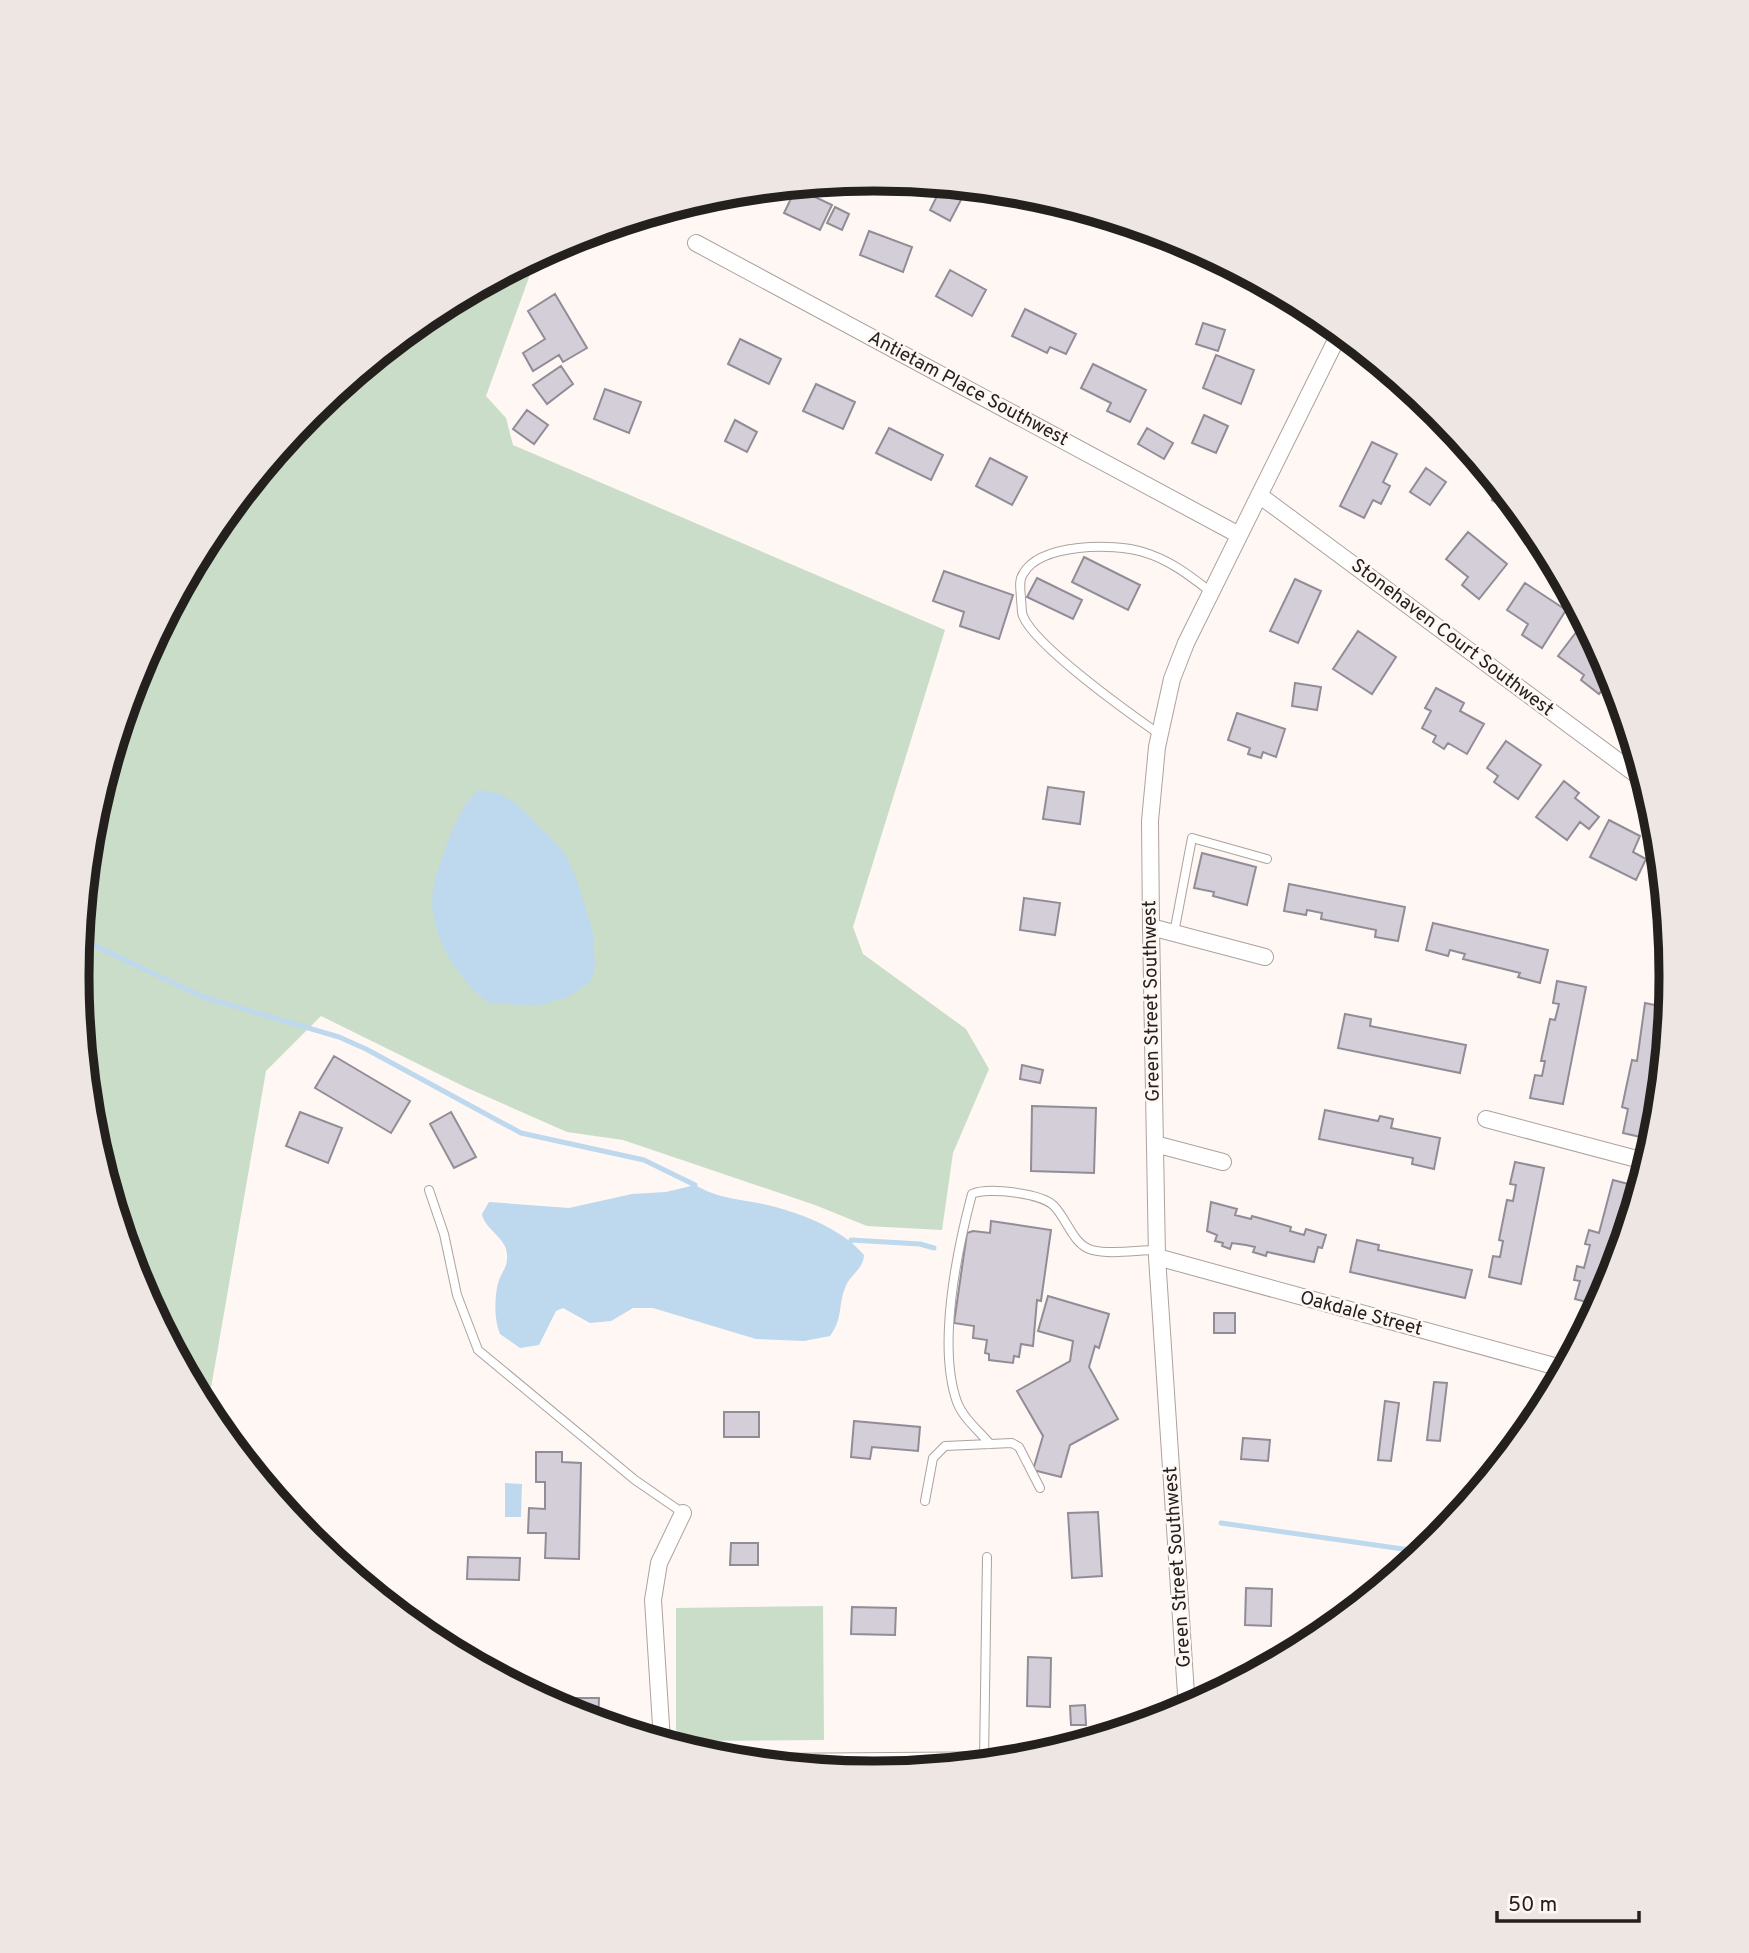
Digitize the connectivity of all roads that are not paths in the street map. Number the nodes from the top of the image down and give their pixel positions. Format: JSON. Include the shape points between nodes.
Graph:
{"nodes":[{"id":1,"x":696,"y":243,"type":"dead end"},
{"id":2,"x":1335,"y":341,"type":"edge"},
{"id":3,"x":1259,"y":495,"type":"junction"},
{"id":4,"x":1239,"y":535,"type":"junction"},
{"id":5,"x":1211,"y":592,"type":"junction"},
{"id":6,"x":1159,"y":734,"type":"junction"},
{"id":7,"x":1633,"y":772,"type":"edge"},
{"id":8,"x":1267,"y":859,"type":"dead end"},
{"id":9,"x":1151,"y":927,"type":"junction"},
{"id":10,"x":1174,"y":933,"type":"junction"},
{"id":11,"x":1265,"y":957,"type":"dead end"},
{"id":12,"x":1486,"y":1119,"type":"dead end"},
{"id":13,"x":1155,"y":1144,"type":"junction"},
{"id":14,"x":1638,"y":1159,"type":"edge"},
{"id":15,"x":1223,"y":1162,"type":"dead end"},
{"id":16,"x":429,"y":1190,"type":"dead end"},
{"id":17,"x":1157,"y":1254,"type":"junction"},
{"id":18,"x":1556,"y":1367,"type":"edge"},
{"id":19,"x":990,"y":1444,"type":"junction"},
{"id":20,"x":1040,"y":1488,"type":"dead end"},
{"id":21,"x":925,"y":1501,"type":"dead end"},
{"id":22,"x":683,"y":1513,"type":"joint"},
{"id":23,"x":987,"y":1557,"type":"dead end"},
{"id":24,"x":1186,"y":1697,"type":"edge"},
{"id":25,"x":661,"y":1732,"type":"edge"},
{"id":26,"x":984,"y":1754,"type":"edge"},
{"id":27,"x":852,"y":1761,"type":"edge"},
{"id":28,"x":910,"y":1761,"type":"edge"}],
"edges":[{"from":1,"to":4,"type":"street","name":"Antietam Place Southwest"},
{"from":2,"to":3,"type":"street","name":"Green Street Southwest"},
{"from":3,"to":4,"type":"street","name":"Green Street Southwest"},
{"from":3,"to":7,"type":"street","name":"Stonehaven Court Southwest"},
{"from":4,"to":5,"type":"street","name":"Green Street Southwest"},
{"from":5,"to":6,"type":"street","name":"Green Street Southwest","via":[[1175,671]]},
{"from":5,"to":6,"type":"lane","via":[[1175,564],[1115,546],[1069,550],[1039,560],[1023,572],[1023,615],[1042,641]]},
{"from":6,"to":9,"type":"street","name":"Green Street Southwest","via":[[1150,821]]},
{"from":8,"to":10,"type":"lane","via":[[1192,838]]},
{"from":9,"to":10,"type":"street"},
{"from":9,"to":13,"type":"street","name":"Green Street Southwest"},
{"from":10,"to":11,"type":"street"},
{"from":12,"to":14,"type":"street"},
{"from":13,"to":15,"type":"street"},
{"from":13,"to":17,"type":"street","name":"Green Street Southwest"},
{"from":16,"to":22,"type":"lane","via":[[457,1295],[478,1350],[635,1480]]},
{"from":17,"to":18,"type":"street","name":"Oakdale Street"},
{"from":17,"to":19,"type":"lane","via":[[1093,1250],[1082,1245],[1053,1204],[1041,1198],[984,1189],[972,1194],[956,1276],[949,1346],[956,1400]]},
{"from":17,"to":24,"type":"street","name":"Green Street Southwest"},
{"from":19,"to":20,"type":"lane","via":[[1019,1447]]},
{"from":19,"to":21,"type":"lane","via":[[938,1449]]},
{"from":22,"to":25,"type":"street","via":[[659,1563],[653,1600]]},
{"from":23,"to":26,"type":"lane"},
{"from":27,"to":28,"type":"street"}]}
